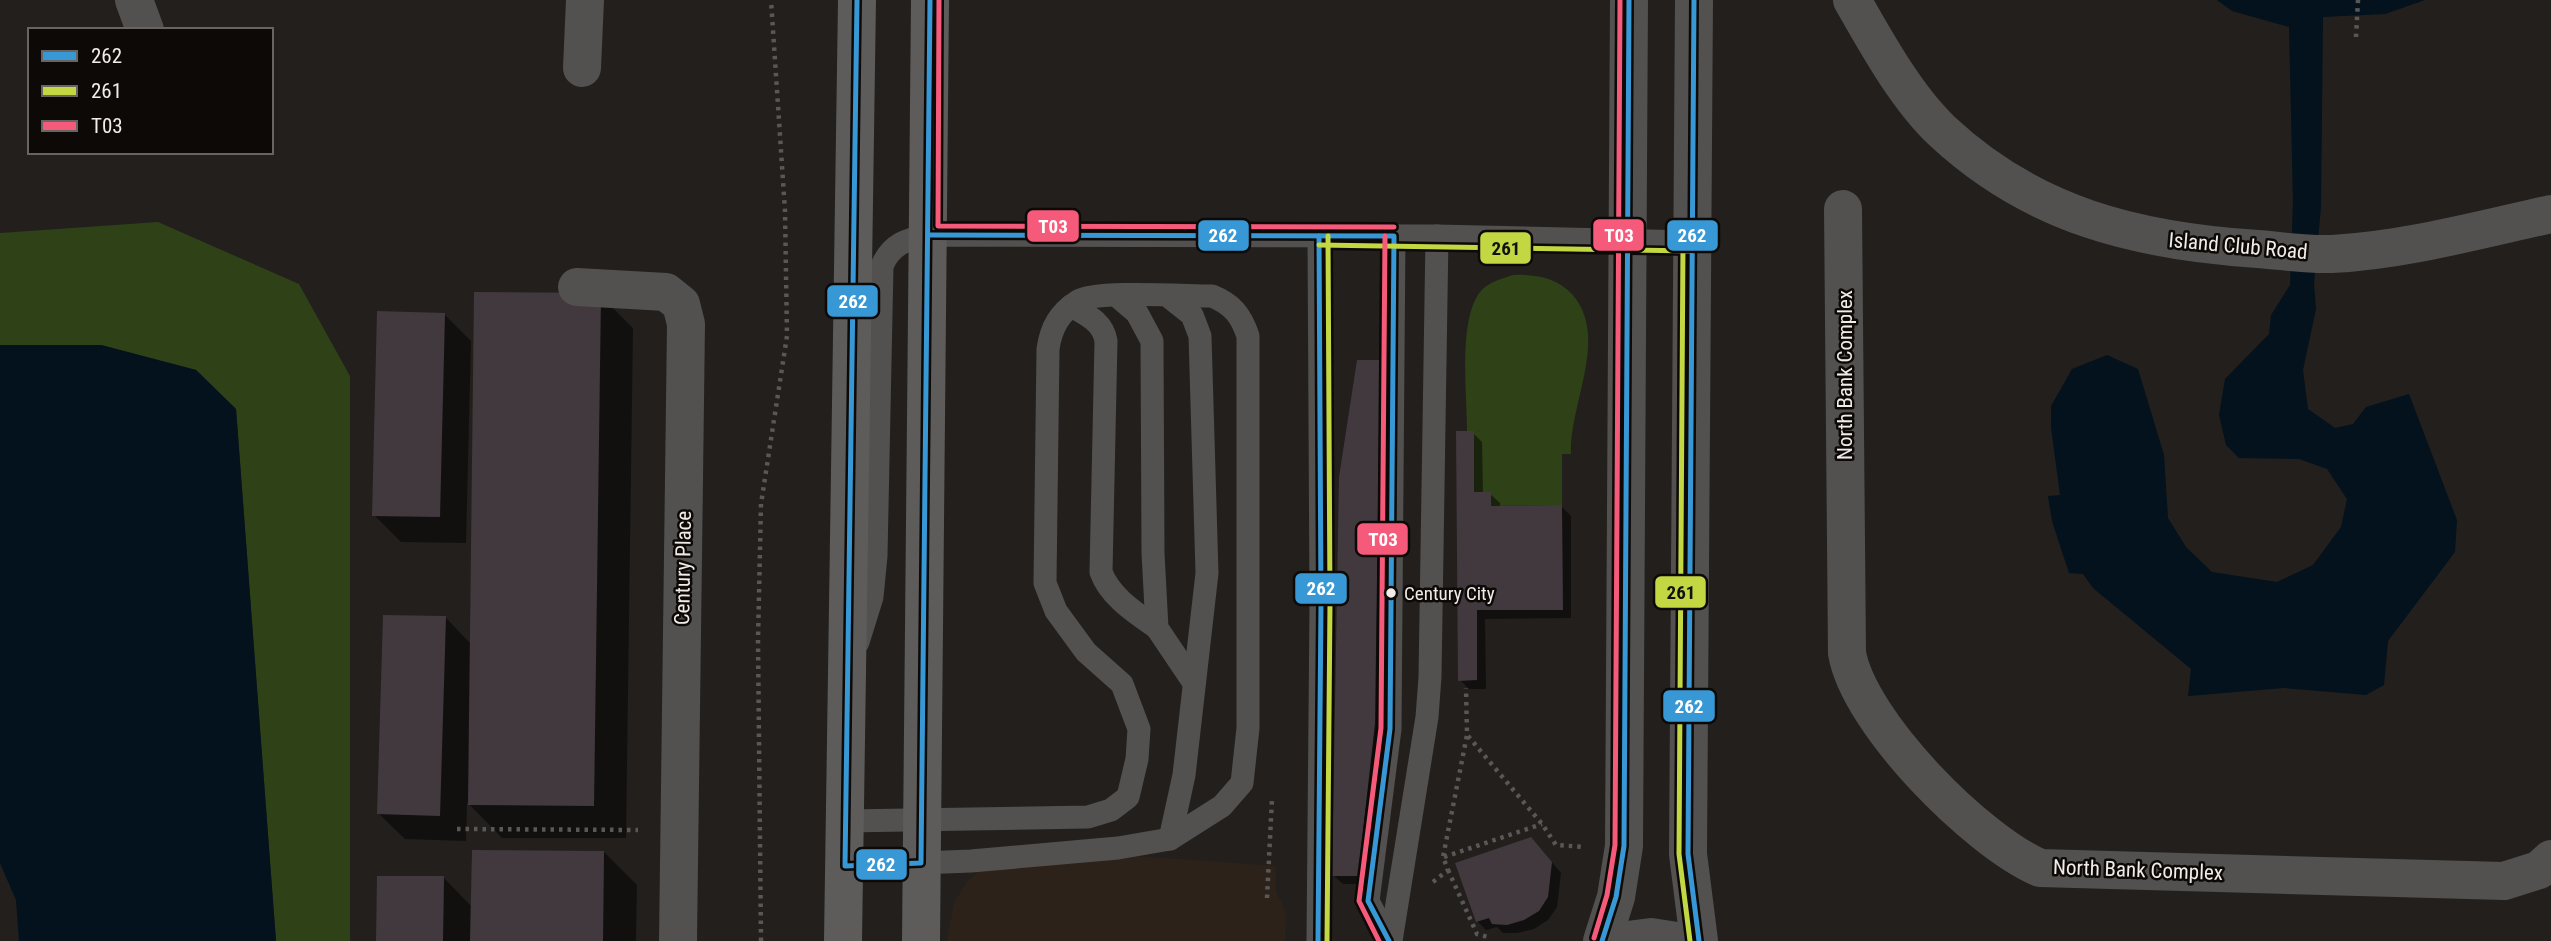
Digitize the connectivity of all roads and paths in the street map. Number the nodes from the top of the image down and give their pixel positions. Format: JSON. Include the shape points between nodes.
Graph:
{"nodes":[{"id":1,"x":134,"y":0,"type":"edge"},
{"id":2,"x":585,"y":0,"type":"edge"},
{"id":3,"x":771,"y":0,"type":"edge"},
{"id":4,"x":857,"y":0,"type":"edge"},
{"id":5,"x":930,"y":0,"type":"edge"},
{"id":6,"x":1629,"y":0,"type":"edge"},
{"id":7,"x":1693,"y":0,"type":"edge"},
{"id":8,"x":1852,"y":0,"type":"edge"},
{"id":9,"x":2358,"y":0,"type":"edge"},
{"id":10,"x":144,"y":28,"type":"edge"},
{"id":11,"x":2356,"y":37,"type":"dead end"},
{"id":12,"x":582,"y":68,"type":"dead end"},
{"id":13,"x":1843,"y":209,"type":"dead end"},
{"id":14,"x":2551,"y":214,"type":"edge"},
{"id":15,"x":929,"y":235,"type":"junction"},
{"id":16,"x":1319,"y":236,"type":"junction"},
{"id":17,"x":1394,"y":236,"type":"junction"},
{"id":18,"x":1437,"y":236,"type":"junction"},
{"id":19,"x":1628,"y":240,"type":"junction"},
{"id":20,"x":1692,"y":242,"type":"junction"},
{"id":21,"x":577,"y":287,"type":"dead end"},
{"id":22,"x":1116,"y":296,"type":"junction"},
{"id":23,"x":1168,"y":296,"type":"junction"},
{"id":24,"x":1071,"y":306,"type":"junction"},
{"id":25,"x":1157,"y":628,"type":"junction"},
{"id":26,"x":847,"y":678,"type":"junction"},
{"id":27,"x":1194,"y":683,"type":"junction"},
{"id":28,"x":1466,"y":688,"type":"dead end"},
{"id":29,"x":1467,"y":735,"type":"junction"},
{"id":30,"x":922,"y":820,"type":"junction"},
{"id":31,"x":845,"y":821,"type":"junction"},
{"id":32,"x":1542,"y":824,"type":"junction"},
{"id":33,"x":457,"y":829,"type":"dead end"},
{"id":34,"x":680,"y":831,"type":"junction"},
{"id":35,"x":1170,"y":839,"type":"junction"},
{"id":36,"x":1598,"y":847,"type":"dead end"},
{"id":37,"x":1443,"y":857,"type":"junction"},
{"id":38,"x":2551,"y":859,"type":"edge"},
{"id":39,"x":921,"y":863,"type":"junction"},
{"id":40,"x":845,"y":866,"type":"junction"},
{"id":41,"x":1448,"y":870,"type":"junction"},
{"id":42,"x":1424,"y":889,"type":"dead end"},
{"id":43,"x":1488,"y":937,"type":"dead end"},
{"id":44,"x":678,"y":941,"type":"edge"},
{"id":45,"x":761,"y":941,"type":"edge"},
{"id":46,"x":843,"y":941,"type":"edge"},
{"id":47,"x":921,"y":941,"type":"edge"},
{"id":48,"x":1318,"y":941,"type":"edge"},
{"id":49,"x":1390,"y":941,"type":"edge"},
{"id":50,"x":1602,"y":941,"type":"edge"},
{"id":51,"x":1619,"y":941,"type":"edge"},
{"id":52,"x":1677,"y":941,"type":"edge"},
{"id":53,"x":1699,"y":941,"type":"edge"}],
"edges":[{"from":1,"to":10,"type":"street"},
{"from":2,"to":12,"type":"street"},
{"from":3,"to":45,"type":"path","via":[[785,211],[787,336],[761,504]]},
{"from":4,"to":26,"type":"main road"},
{"from":5,"to":15,"type":"main road"},
{"from":6,"to":19,"type":"street"},
{"from":7,"to":20,"type":"street"},
{"from":8,"to":14,"type":"street","name":"Island Club Road","via":[[1884,58],[1941,130],[2012,185],[2096,224],[2186,244],[2331,254],[2443,238]]},
{"from":9,"to":11,"type":"path"},
{"from":13,"to":38,"type":"street","name":"North Bank Complex","via":[[1847,653],[1875,715],[1912,766],[2008,850],[2040,868],[2504,881],[2539,870]]},
{"from":15,"to":16,"type":"lane"},
{"from":15,"to":26,"type":"lane","via":[[900,242],[882,266],[876,556],[872,597]]},
{"from":15,"to":30,"type":"main road"},
{"from":16,"to":17,"type":"lane"},
{"from":16,"to":48,"type":"lane"},
{"from":17,"to":18,"type":"lane"},
{"from":17,"to":49,"type":"lane","via":[[1390,729],[1368,901]]},
{"from":18,"to":19,"type":"lane"},
{"from":18,"to":49,"type":"lane","via":[[1430,677]]},
{"from":19,"to":20,"type":"lane"},
{"from":19,"to":50,"type":"street","via":[[1625,846]]},
{"from":20,"to":53,"type":"street","via":[[1688,854]]},
{"from":21,"to":34,"type":"street","name":"Century Place","via":[[666,292],[681,304],[686,324]]},
{"from":22,"to":23,"type":"lane"},
{"from":22,"to":24,"type":"lane","via":[[1089,296]]},
{"from":22,"to":25,"type":"lane","via":[[1137,313],[1152,341]]},
{"from":23,"to":27,"type":"lane","via":[[1192,315],[1200,336],[1207,573]]},
{"from":23,"to":35,"type":"lane","via":[[1212,296],[1226,302],[1244,322],[1248,336],[1248,728],[1242,783],[1222,806]]},
{"from":24,"to":25,"type":"lane","via":[[1097,322],[1106,341],[1101,572],[1130,609]]},
{"from":24,"to":30,"type":"lane","via":[[1056,321],[1048,349],[1045,583],[1056,611],[1086,652],[1122,684],[1139,729],[1128,797],[1111,810],[1088,817]]},
{"from":25,"to":27,"type":"lane"},
{"from":26,"to":31,"type":"main road"},
{"from":27,"to":35,"type":"lane","via":[[1184,775]]},
{"from":28,"to":29,"type":"path"},
{"from":29,"to":32,"type":"path"},
{"from":29,"to":37,"type":"path"},
{"from":30,"to":31,"type":"lane"},
{"from":30,"to":39,"type":"main road"},
{"from":31,"to":40,"type":"main road"},
{"from":32,"to":36,"type":"path","via":[[1556,845]]},
{"from":32,"to":37,"type":"path"},
{"from":33,"to":34,"type":"path"},
{"from":34,"to":44,"type":"street","name":"Century Place"},
{"from":35,"to":39,"type":"lane","via":[[1118,848]]},
{"from":37,"to":41,"type":"path"},
{"from":39,"to":40,"type":"lane"},
{"from":39,"to":47,"type":"main road"},
{"from":40,"to":46,"type":"main road"},
{"from":41,"to":42,"type":"path"},
{"from":41,"to":43,"type":"path","via":[[1477,934]]},
{"from":51,"to":52,"type":"street","via":[[1651,937]]}]}
